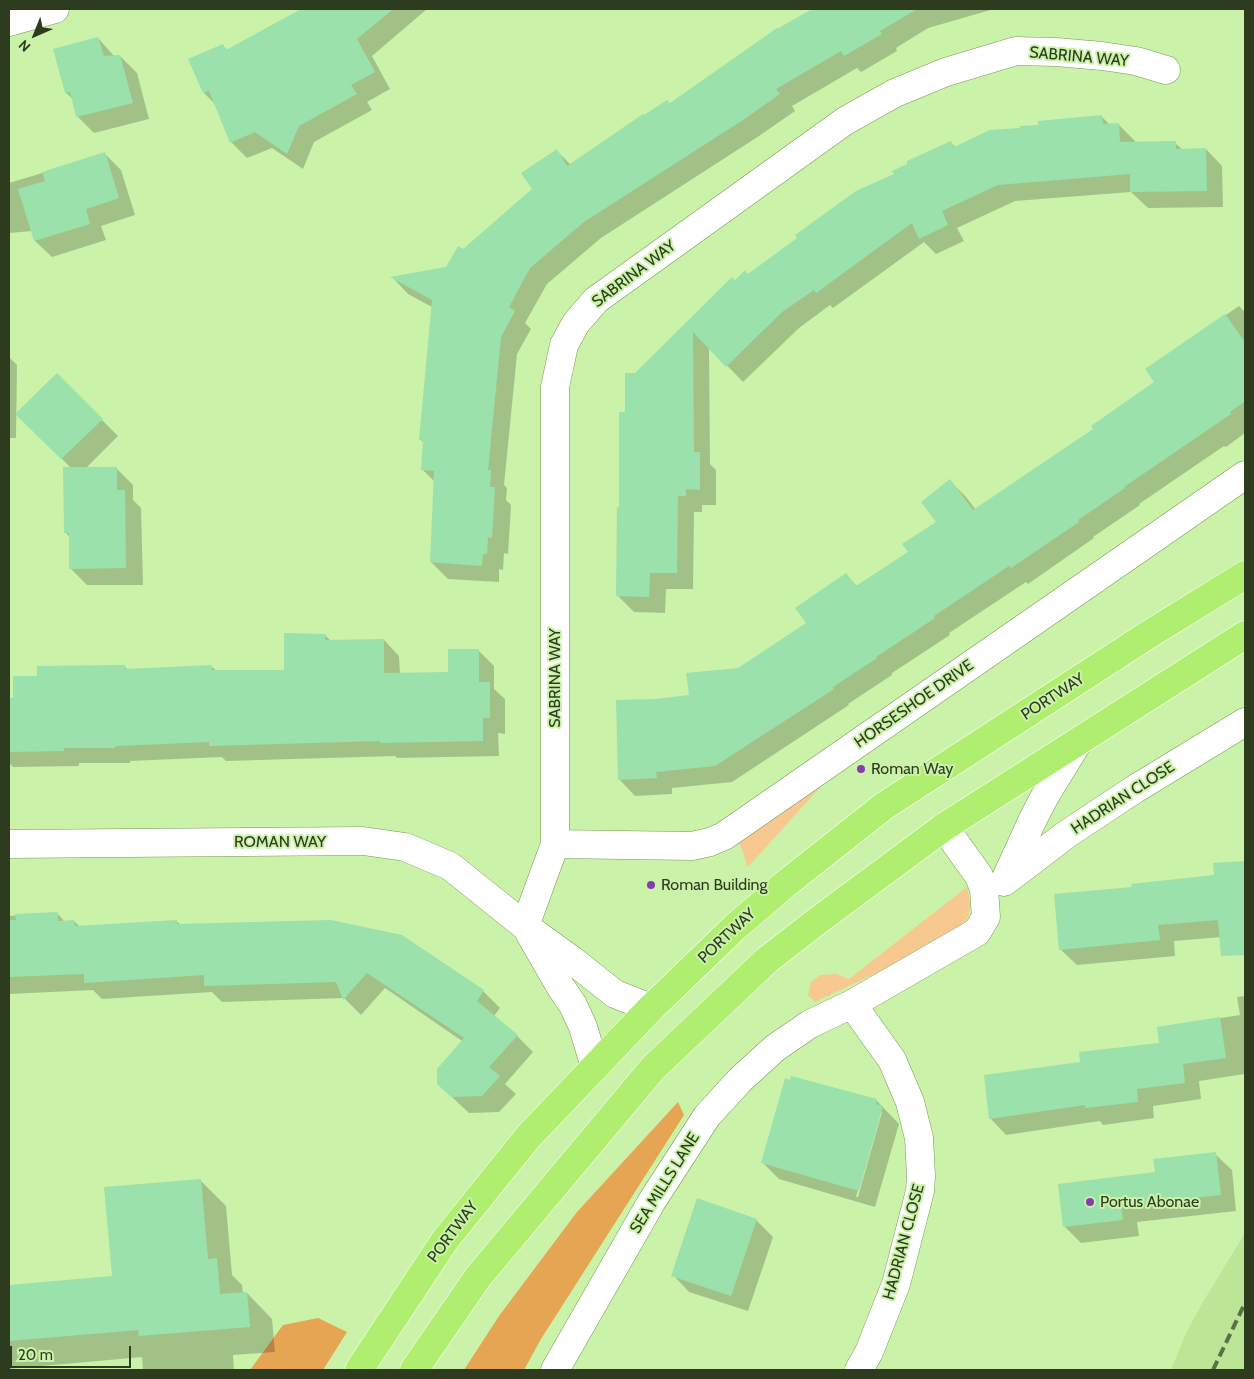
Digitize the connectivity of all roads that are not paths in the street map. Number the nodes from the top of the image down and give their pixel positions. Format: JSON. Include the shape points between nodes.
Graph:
{"nodes":[{"id":1,"x":55,"y":9,"type":"edge"},
{"id":2,"x":9,"y":22,"type":"edge"},
{"id":3,"x":1166,"y":70,"type":"dead end"},
{"id":4,"x":1245,"y":475,"type":"edge"},
{"id":5,"x":1245,"y":575,"type":"edge"},
{"id":6,"x":1245,"y":635,"type":"edge"},
{"id":7,"x":1245,"y":722,"type":"edge"},
{"id":8,"x":1078,"y":742,"type":"junction"},
{"id":9,"x":944,"y":828,"type":"junction"},
{"id":10,"x":9,"y":844,"type":"edge"},
{"id":11,"x":555,"y":844,"type":"junction"},
{"id":12,"x":1004,"y":882,"type":"junction"},
{"id":13,"x":986,"y":917,"type":"junction"},
{"id":14,"x":526,"y":926,"type":"junction"},
{"id":15,"x":852,"y":1004,"type":"junction"},
{"id":16,"x":651,"y":1008,"type":"junction"},
{"id":17,"x":810,"y":1024,"type":"joint"},
{"id":18,"x":595,"y":1067,"type":"junction"},
{"id":19,"x":359,"y":1370,"type":"edge"},
{"id":20,"x":414,"y":1370,"type":"edge"},
{"id":21,"x":555,"y":1370,"type":"edge"},
{"id":22,"x":859,"y":1370,"type":"edge"}],
"edges":[{"from":1,"to":2,"type":"street"},
{"from":3,"to":11,"type":"street","name":"SABRINA WAY","via":[[1102,56],[1016,51],[946,72],[895,93],[845,121],[596,300],[576,323],[564,345],[555,387]]},
{"from":4,"to":11,"type":"street","name":"HORSESHOE DRIVE","via":[[724,836],[692,846]]},
{"from":5,"to":16,"type":"highway","name":"PORTWAY","via":[[884,806],[735,927]]},
{"from":6,"to":8,"type":"highway"},
{"from":7,"to":12,"type":"street","name":"HADRIAN CLOSE","via":[[1066,834]]},
{"from":8,"to":9,"type":"highway"},
{"from":8,"to":12,"type":"street","name":"HADRIAN CLOSE","via":[[1045,796]]},
{"from":9,"to":13,"type":"street","via":[[980,876]]},
{"from":9,"to":20,"type":"highway","via":[[767,960],[653,1068],[478,1277]]},
{"from":10,"to":14,"type":"street","name":"ROMAN WAY","via":[[363,841],[405,847],[450,866]]},
{"from":11,"to":14,"type":"street","name":"SABRINA WAY"},
{"from":12,"to":13,"type":"street","name":"HADRIAN CLOSE"},
{"from":13,"to":15,"type":"street","name":"HADRIAN CLOSE","via":[[977,932]]},
{"from":14,"to":16,"type":"street","name":"ROMAN WAY","via":[[615,994]]},
{"from":14,"to":18,"type":"street","name":"ROMAN WAY","via":[[574,1005]]},
{"from":15,"to":17,"type":"street","name":"HADRIAN CLOSE"},
{"from":15,"to":22,"type":"street","name":"HADRIAN CLOSE","via":[[892,1060],[910,1102],[919,1138],[922,1176],[896,1284]]},
{"from":16,"to":18,"type":"highway","name":"PORTWAY"},
{"from":17,"to":21,"type":"street","name":"SEA MILLS LANE","via":[[775,1048],[707,1116],[652,1201]]},
{"from":18,"to":19,"type":"highway","name":"PORTWAY","via":[[528,1137],[445,1240]]}]}
